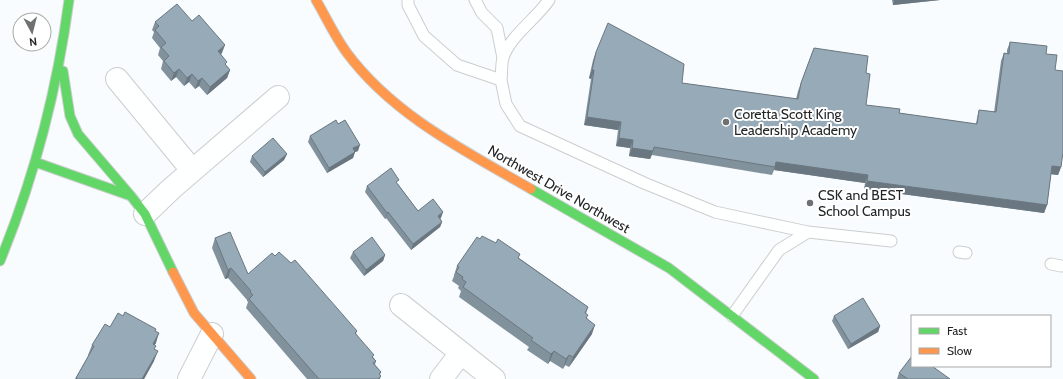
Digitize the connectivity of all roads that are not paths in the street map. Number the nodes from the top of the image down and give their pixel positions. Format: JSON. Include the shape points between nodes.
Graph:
{"nodes":[{"id":1,"x":69,"y":0,"type":"edge"},
{"id":2,"x":316,"y":0,"type":"edge"},
{"id":3,"x":408,"y":0,"type":"edge"},
{"id":4,"x":475,"y":0,"type":"edge"},
{"id":5,"x":549,"y":0,"type":"edge"},
{"id":6,"x":62,"y":56,"type":"junction"},
{"id":7,"x":503,"y":58,"type":"junction"},
{"id":8,"x":118,"y":79,"type":"dead end"},
{"id":9,"x":501,"y":80,"type":"junction"},
{"id":10,"x":278,"y":97,"type":"dead end"},
{"id":11,"x":36,"y":162,"type":"junction"},
{"id":12,"x":192,"y":170,"type":"junction"},
{"id":13,"x":131,"y":196,"type":"junction"},
{"id":14,"x":145,"y":214,"type":"junction"},
{"id":15,"x":808,"y":232,"type":"junction"},
{"id":16,"x":891,"y":241,"type":"dead end"},
{"id":17,"x":0,"y":261,"type":"edge"},
{"id":18,"x":400,"y":305,"type":"dead end"},
{"id":19,"x":732,"y":316,"type":"junction"},
{"id":20,"x":212,"y":334,"type":"junction"},
{"id":21,"x":461,"y":353,"type":"junction"},
{"id":22,"x":189,"y":379,"type":"edge"},
{"id":23,"x":251,"y":379,"type":"edge"},
{"id":24,"x":441,"y":379,"type":"edge"},
{"id":25,"x":494,"y":379,"type":"edge"},
{"id":26,"x":814,"y":379,"type":"edge"}],
"edges":[{"from":1,"to":6,"type":"street"},
{"from":2,"to":19,"type":"street","name":"Northwest Drive Northwest","via":[[346,52],[380,91],[444,139],[669,268]]},
{"from":3,"to":9,"type":"lane","via":[[408,5],[424,36],[457,65]]},
{"from":4,"to":7,"type":"lane","via":[[482,13],[497,28]]},
{"from":5,"to":7,"type":"lane","via":[[540,14],[510,42]]},
{"from":6,"to":11,"type":"street"},
{"from":6,"to":13,"type":"street","via":[[70,116],[78,134]]},
{"from":7,"to":9,"type":"lane"},
{"from":8,"to":12,"type":"street"},
{"from":9,"to":15,"type":"lane","via":[[506,104],[520,126],[644,183],[715,212]]},
{"from":10,"to":12,"type":"street"},
{"from":11,"to":13,"type":"street"},
{"from":11,"to":17,"type":"street","via":[[15,227]]},
{"from":12,"to":14,"type":"street"},
{"from":13,"to":14,"type":"street"},
{"from":14,"to":20,"type":"street","via":[[194,313]]},
{"from":15,"to":16,"type":"lane"},
{"from":15,"to":19,"type":"lane","via":[[780,250]]},
{"from":18,"to":21,"type":"street"},
{"from":19,"to":26,"type":"street","name":"Northwest Drive Northwest"},
{"from":20,"to":22,"type":"street"},
{"from":20,"to":23,"type":"street"},
{"from":21,"to":24,"type":"street"},
{"from":21,"to":25,"type":"street"}]}
